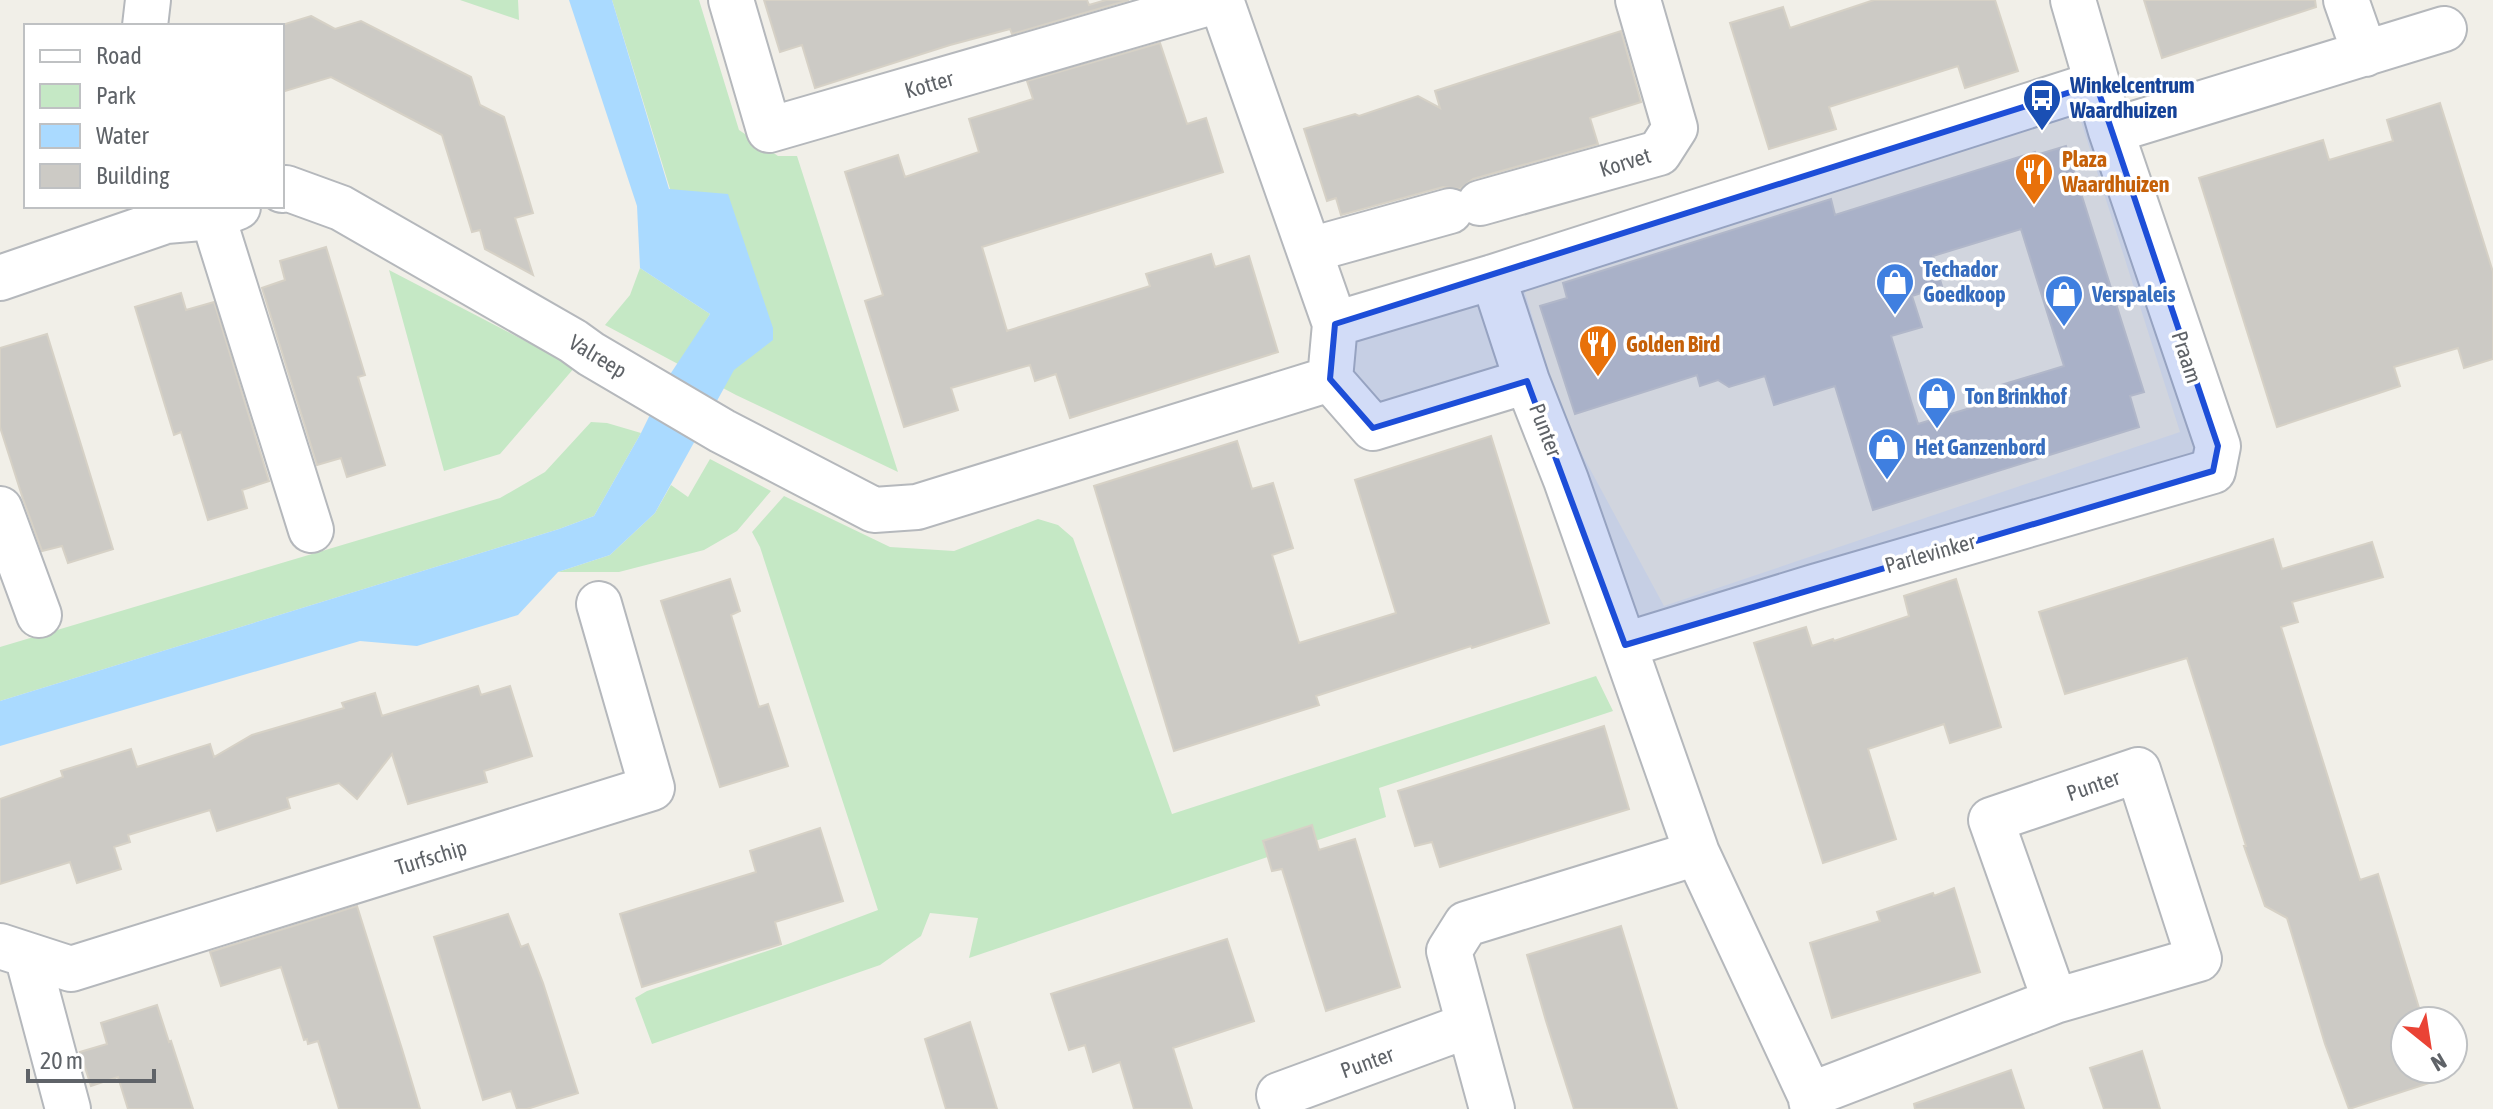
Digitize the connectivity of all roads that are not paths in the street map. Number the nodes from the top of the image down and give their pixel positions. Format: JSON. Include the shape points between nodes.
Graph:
{"nodes":[{"id":1,"x":148,"y":0,"type":"edge"},
{"id":2,"x":731,"y":0,"type":"edge"},
{"id":3,"x":1220,"y":0,"type":"edge"},
{"id":4,"x":1638,"y":0,"type":"edge"},
{"id":5,"x":2073,"y":0,"type":"edge"},
{"id":6,"x":2346,"y":0,"type":"edge"},
{"id":7,"x":145,"y":24,"type":"edge"},
{"id":8,"x":2444,"y":29,"type":"dead end"},
{"id":9,"x":2365,"y":54,"type":"junction"},
{"id":10,"x":2096,"y":84,"type":"junction"},
{"id":11,"x":2111,"y":131,"type":"junction"},
{"id":12,"x":284,"y":189,"type":"edge"},
{"id":13,"x":226,"y":211,"type":"edge"},
{"id":14,"x":164,"y":214,"type":"edge"},
{"id":15,"x":1310,"y":250,"type":"junction"},
{"id":16,"x":1493,"y":277,"type":"junction"},
{"id":17,"x":0,"y":278,"type":"edge"},
{"id":18,"x":1335,"y":324,"type":"junction"},
{"id":19,"x":1330,"y":379,"type":"junction"},
{"id":20,"x":1527,"y":381,"type":"junction"},
{"id":21,"x":2218,"y":446,"type":"joint"},
{"id":22,"x":0,"y":509,"type":"edge"},
{"id":23,"x":311,"y":530,"type":"dead end"},
{"id":24,"x":599,"y":604,"type":"dead end"},
{"id":25,"x":39,"y":615,"type":"dead end"},
{"id":26,"x":1625,"y":645,"type":"junction"},
{"id":27,"x":1697,"y":853,"type":"junction"},
{"id":28,"x":14,"y":950,"type":"edge"},
{"id":29,"x":2055,"y":1001,"type":"junction"},
{"id":30,"x":1469,"y":1025,"type":"junction"},
{"id":31,"x":1812,"y":1102,"type":"edge"},
{"id":32,"x":68,"y":1109,"type":"edge"},
{"id":33,"x":1284,"y":1109,"type":"edge"},
{"id":34,"x":1492,"y":1109,"type":"edge"}],
"edges":[{"from":1,"to":7,"type":"street"},
{"from":2,"to":3,"type":"street","name":"Kotter","via":[[769,130]]},
{"from":3,"to":15,"type":"street","name":"Kotter"},
{"from":4,"to":15,"type":"street","name":"Korvet","via":[[1675,128],[1659,153]]},
{"from":5,"to":10,"type":"street","name":"Praam"},
{"from":6,"to":9,"type":"street"},
{"from":8,"to":9,"type":"street"},
{"from":9,"to":11,"type":"street"},
{"from":10,"to":11,"type":"street","name":"Praam"},
{"from":10,"to":16,"type":"street"},
{"from":11,"to":21,"type":"street","name":"Praam"},
{"from":12,"to":19,"type":"street","name":"Valreep","via":[[341,208],[722,431],[874,510],[917,507]]},
{"from":13,"to":14,"type":"street"},
{"from":13,"to":23,"type":"street"},
{"from":14,"to":17,"type":"street"},
{"from":15,"to":18,"type":"street","name":"Kotter"},
{"from":16,"to":18,"type":"street"},
{"from":16,"to":20,"type":"street","name":"Punter"},
{"from":18,"to":19,"type":"street","name":"Kotter"},
{"from":19,"to":20,"type":"street","via":[[1373,428]]},
{"from":20,"to":26,"type":"street","name":"Punter"},
{"from":21,"to":26,"type":"street","name":"Parlevinker","via":[[2213,471]]},
{"from":22,"to":25,"type":"street"},
{"from":24,"to":28,"type":"street","name":"Turfschip","via":[[652,788],[71,969]]},
{"from":26,"to":27,"type":"street","name":"Punter"},
{"from":27,"to":30,"type":"street","via":[[1466,924],[1449,951]]},
{"from":27,"to":31,"type":"street","name":"Punter"},
{"from":28,"to":32,"type":"street","name":"Turfschip"},
{"from":29,"to":29,"type":"street","name":"Punter","via":[[2199,959],[2138,770],[1991,820]]},
{"from":29,"to":31,"type":"street","name":"Punter"},
{"from":30,"to":33,"type":"street","name":"Punter","via":[[1279,1095]]},
{"from":30,"to":34,"type":"street"}]}
